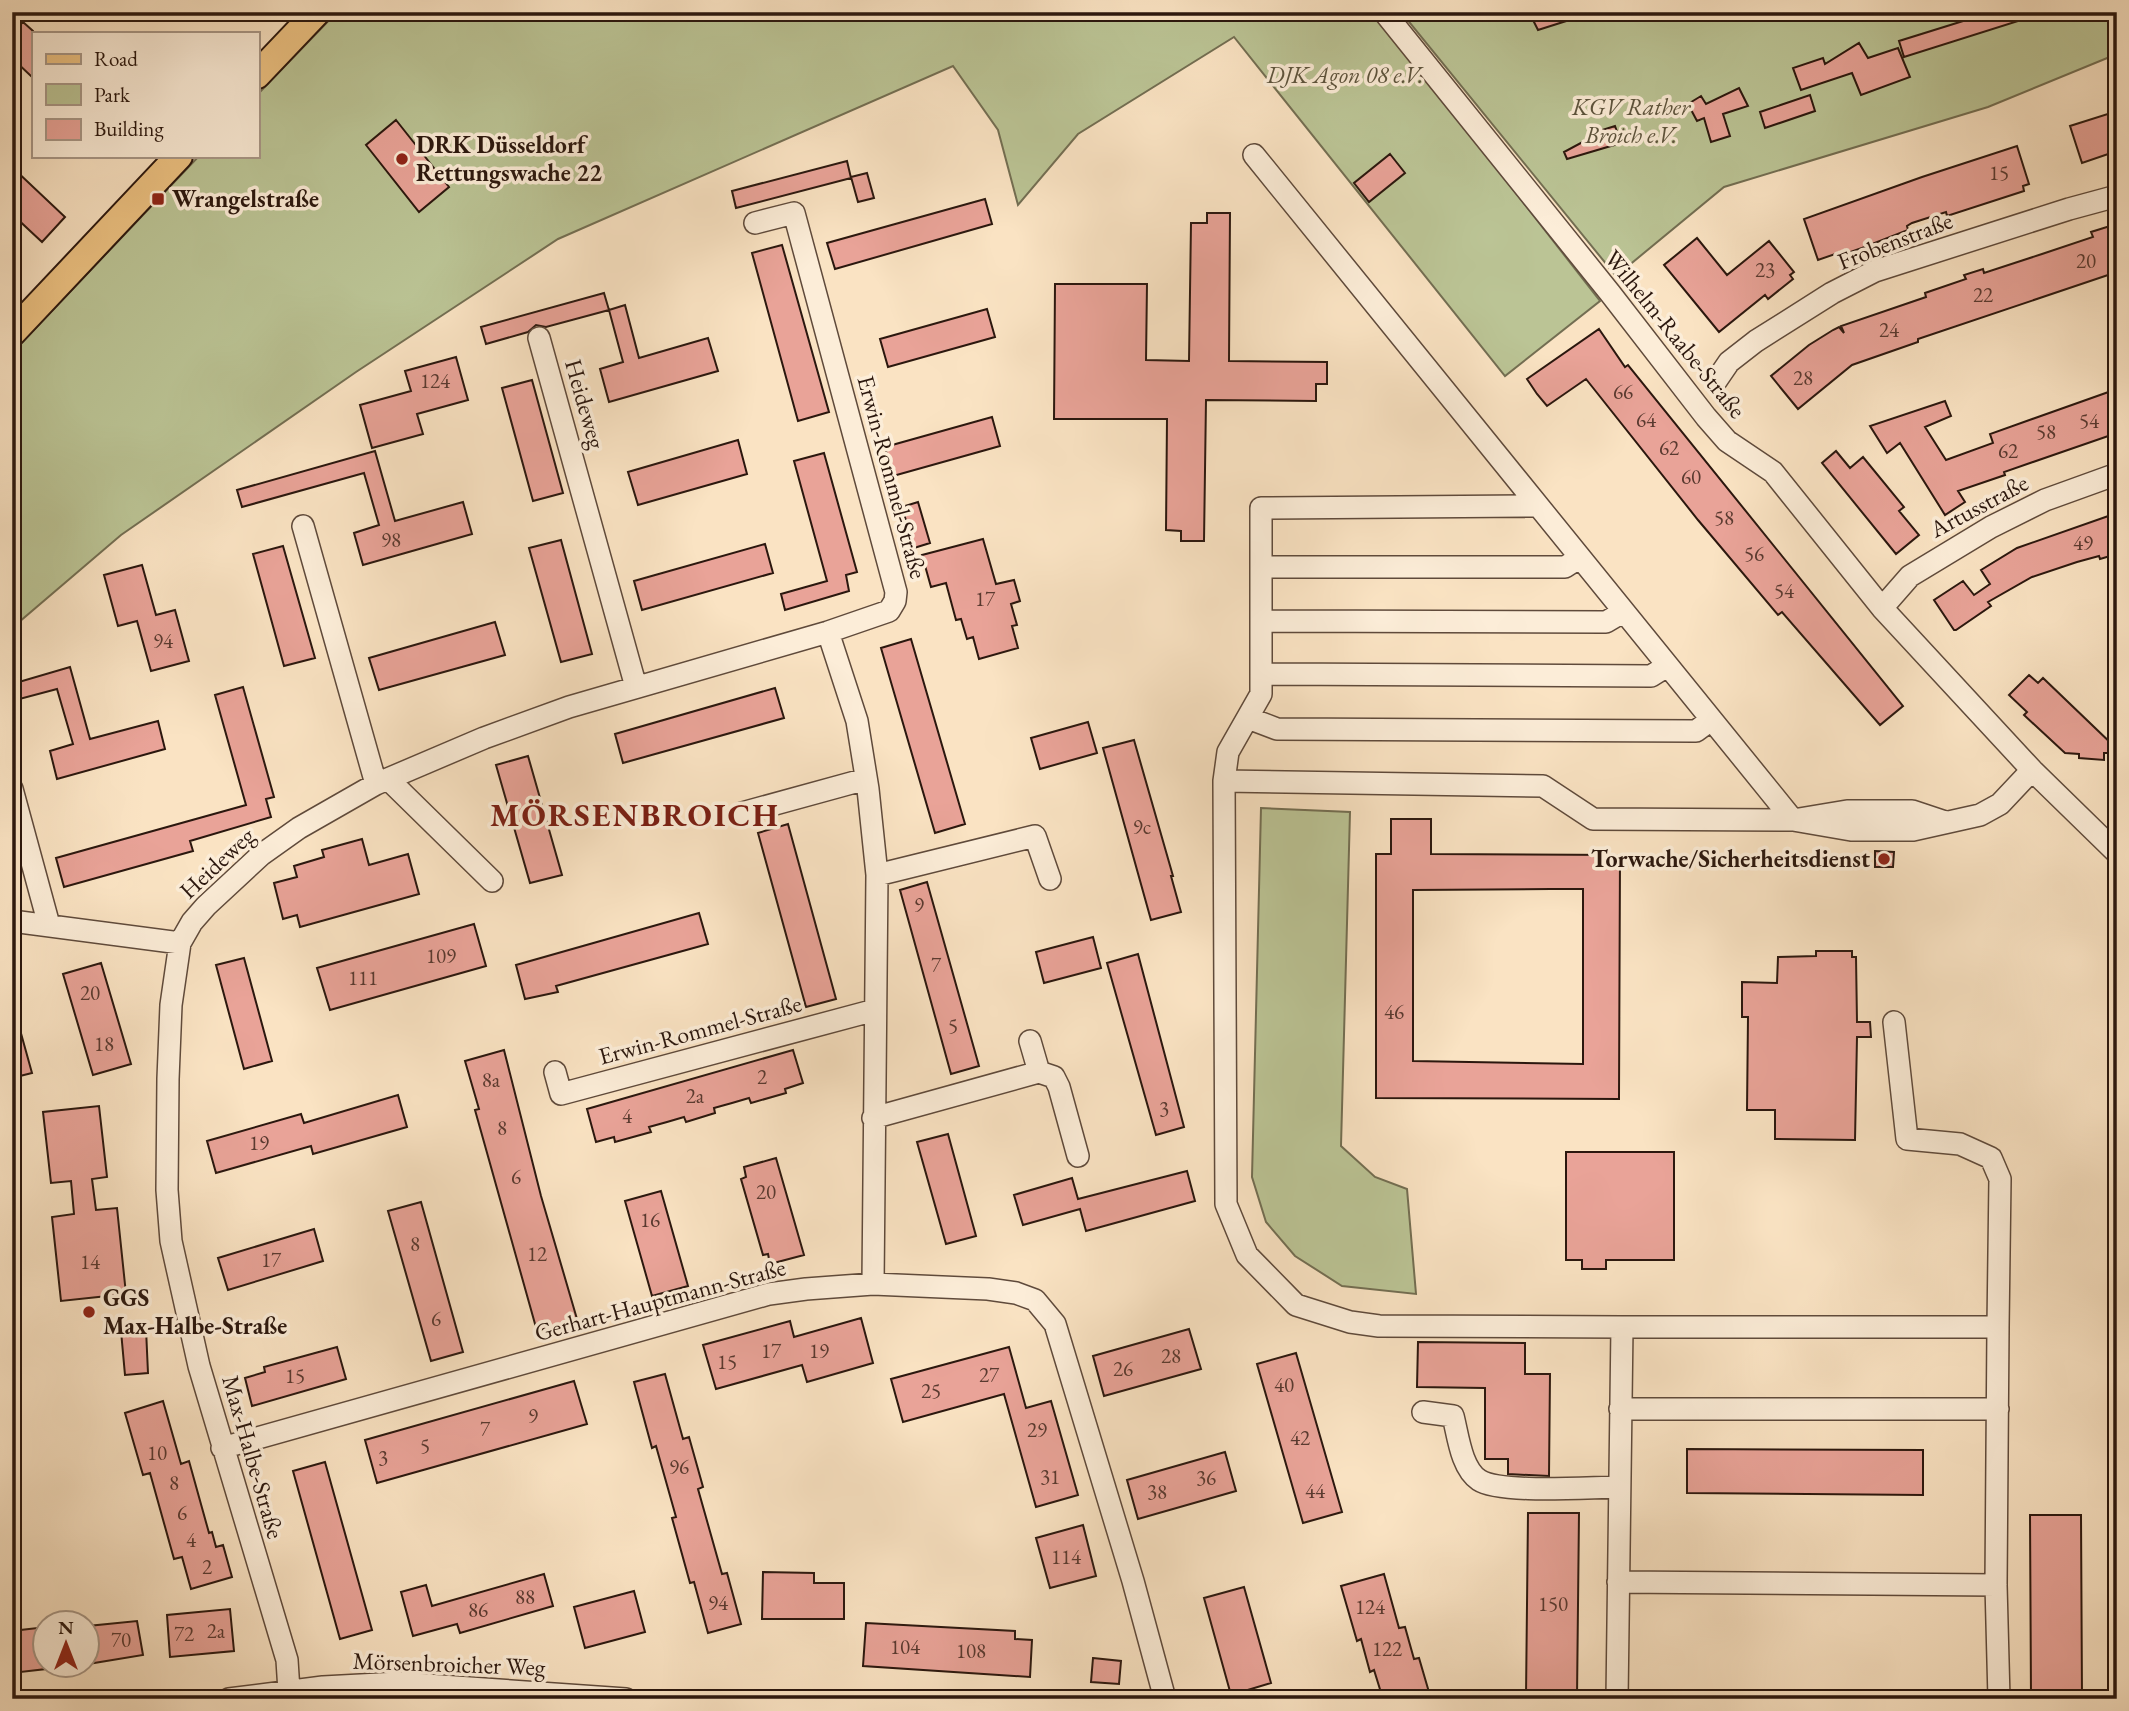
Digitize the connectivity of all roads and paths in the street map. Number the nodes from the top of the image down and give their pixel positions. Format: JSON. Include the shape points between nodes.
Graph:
{"nodes":[{"id":1,"x":317,"y":12,"type":"edge"},
{"id":2,"x":1384,"y":12,"type":"edge"},
{"id":3,"x":259,"y":73,"type":"edge"},
{"id":4,"x":1254,"y":155,"type":"dead end"},
{"id":5,"x":177,"y":158,"type":"edge"},
{"id":6,"x":2117,"y":196,"type":"edge"},
{"id":7,"x":755,"y":223,"type":"dead end"},
{"id":8,"x":12,"y":333,"type":"edge"},
{"id":9,"x":539,"y":338,"type":"dead end"},
{"id":10,"x":1716,"y":381,"type":"dead end"},
{"id":11,"x":2117,"y":474,"type":"edge"},
{"id":12,"x":1537,"y":506,"type":"junction"},
{"id":13,"x":303,"y":526,"type":"dead end"},
{"id":14,"x":1579,"y":558,"type":"junction"},
{"id":15,"x":1261,"y":567,"type":"junction"},
{"id":16,"x":1882,"y":608,"type":"junction"},
{"id":17,"x":1623,"y":611,"type":"junction"},
{"id":18,"x":1261,"y":621,"type":"junction"},
{"id":19,"x":828,"y":632,"type":"junction"},
{"id":20,"x":1667,"y":666,"type":"junction"},
{"id":21,"x":1261,"y":674,"type":"junction"},
{"id":22,"x":636,"y":687,"type":"junction"},
{"id":23,"x":1248,"y":718,"type":"junction"},
{"id":24,"x":1712,"y":720,"type":"junction"},
{"id":25,"x":2032,"y":770,"type":"junction"},
{"id":26,"x":866,"y":779,"type":"junction"},
{"id":27,"x":1224,"y":781,"type":"junction"},
{"id":28,"x":383,"y":782,"type":"junction"},
{"id":29,"x":12,"y":789,"type":"edge"},
{"id":30,"x":742,"y":813,"type":"dead end"},
{"id":31,"x":1793,"y":820,"type":"junction"},
{"id":32,"x":1945,"y":822,"type":"junction"},
{"id":33,"x":2112,"y":839,"type":"edge"},
{"id":34,"x":877,"y":875,"type":"junction"},
{"id":35,"x":1050,"y":879,"type":"dead end"},
{"id":36,"x":492,"y":881,"type":"dead end"},
{"id":37,"x":12,"y":921,"type":"edge"},
{"id":38,"x":49,"y":925,"type":"junction"},
{"id":39,"x":180,"y":943,"type":"junction"},
{"id":40,"x":875,"y":1010,"type":"junction"},
{"id":41,"x":1895,"y":1022,"type":"dead end"},
{"id":42,"x":1030,"y":1041,"type":"dead end"},
{"id":43,"x":555,"y":1072,"type":"dead end"},
{"id":44,"x":1039,"y":1072,"type":"junction"},
{"id":45,"x":873,"y":1118,"type":"junction"},
{"id":46,"x":1078,"y":1156,"type":"dead end"},
{"id":47,"x":873,"y":1284,"type":"junction"},
{"id":48,"x":1622,"y":1327,"type":"junction"},
{"id":49,"x":1998,"y":1327,"type":"junction"},
{"id":50,"x":1620,"y":1409,"type":"junction"},
{"id":51,"x":1998,"y":1409,"type":"junction"},
{"id":52,"x":1423,"y":1412,"type":"dead end"},
{"id":53,"x":222,"y":1448,"type":"junction"},
{"id":54,"x":1619,"y":1487,"type":"junction"},
{"id":55,"x":1618,"y":1582,"type":"junction"},
{"id":56,"x":1996,"y":1586,"type":"junction"},
{"id":57,"x":289,"y":1691,"type":"junction"},
{"id":58,"x":229,"y":1699,"type":"edge"},
{"id":59,"x":626,"y":1699,"type":"edge"},
{"id":60,"x":1165,"y":1699,"type":"edge"},
{"id":61,"x":1617,"y":1699,"type":"edge"},
{"id":62,"x":1999,"y":1699,"type":"edge"}],
"edges":[{"from":1,"to":3,"type":"main road"},
{"from":2,"to":16,"type":"street","name":"Wilhelm-Raabe-Straße","via":[[1727,441],[1773,472]]},
{"from":4,"to":12,"type":"street"},
{"from":5,"to":8,"type":"main road"},
{"from":6,"to":10,"type":"street","name":"Frobenstraße","via":[[1875,271],[1756,341],[1729,362]]},
{"from":7,"to":19,"type":"street","name":"Erwin-Rommel-Straße","via":[[794,213],[896,592],[889,611]]},
{"from":9,"to":22,"type":"street","name":"Heideweg"},
{"from":11,"to":16,"type":"street","name":"Artusstraße","via":[[2045,500],[1991,527],[1910,576]]},
{"from":12,"to":14,"type":"street"},
{"from":12,"to":15,"type":"street","via":[[1261,508]]},
{"from":13,"to":28,"type":"street","via":[[357,738]]},
{"from":14,"to":15,"type":"street","via":[[1565,567]]},
{"from":14,"to":17,"type":"street"},
{"from":15,"to":18,"type":"street"},
{"from":16,"to":25,"type":"street","name":"Wilhelm-Raabe-Straße"},
{"from":17,"to":18,"type":"street","via":[[1606,622]]},
{"from":17,"to":20,"type":"street"},
{"from":18,"to":21,"type":"street"},
{"from":19,"to":22,"type":"street","name":"Heideweg"},
{"from":19,"to":26,"type":"street","via":[[857,721]]},
{"from":20,"to":21,"type":"street","via":[[1651,676]]},
{"from":20,"to":24,"type":"street"},
{"from":21,"to":23,"type":"street","via":[[1261,694]]},
{"from":22,"to":28,"type":"street","name":"Heideweg","via":[[484,738]]},
{"from":23,"to":24,"type":"street","via":[[1278,729],[1347,730],[1696,731]]},
{"from":23,"to":27,"type":"street","via":[[1228,752]]},
{"from":24,"to":31,"type":"street"},
{"from":25,"to":32,"type":"street","via":[[2000,804],[1980,815]]},
{"from":25,"to":33,"type":"street","name":"Wilhelm-Raabe-Straße"},
{"from":26,"to":30,"type":"street"},
{"from":26,"to":34,"type":"street"},
{"from":27,"to":31,"type":"street","via":[[1543,786],[1593,819]]},
{"from":27,"to":48,"type":"street","via":[[1226,1204],[1247,1255],[1296,1305],[1350,1322]]},
{"from":28,"to":36,"type":"street"},
{"from":28,"to":39,"type":"street","name":"Heideweg","via":[[299,828],[261,855],[206,906]]},
{"from":29,"to":38,"type":"street"},
{"from":31,"to":32,"type":"street","via":[[1851,830],[1913,830]]},
{"from":31,"to":32,"type":"street","via":[[1847,811],[1912,811]]},
{"from":34,"to":35,"type":"street","via":[[1035,836]]},
{"from":34,"to":40,"type":"street"},
{"from":37,"to":38,"type":"street"},
{"from":38,"to":39,"type":"street"},
{"from":39,"to":53,"type":"street","name":"Max-Halbe-Straße","via":[[171,1005],[168,1079],[171,1241]]},
{"from":40,"to":43,"type":"street","name":"Erwin-Rommel-Straße","via":[[561,1094]]},
{"from":40,"to":45,"type":"street"},
{"from":41,"to":49,"type":"street","via":[[1907,1139],[1960,1144],[1991,1158],[2000,1179]]},
{"from":42,"to":44,"type":"street"},
{"from":44,"to":45,"type":"street"},
{"from":44,"to":46,"type":"street","via":[[1054,1077],[1059,1087]]},
{"from":45,"to":47,"type":"street"},
{"from":47,"to":53,"type":"street","name":"Gerhart-Hauptmann-Straße","via":[[769,1294]]},
{"from":47,"to":60,"type":"street","name":"Gerhart-Hauptmann-Straße","via":[[1016,1293],[1035,1300],[1055,1324]]},
{"from":48,"to":49,"type":"street"},
{"from":48,"to":50,"type":"street"},
{"from":49,"to":51,"type":"street"},
{"from":50,"to":51,"type":"street"},
{"from":50,"to":54,"type":"street"},
{"from":51,"to":56,"type":"street"},
{"from":52,"to":54,"type":"street","via":[[1453,1416],[1464,1460],[1479,1480],[1504,1487]]},
{"from":53,"to":57,"type":"street","name":"Max-Halbe-Straße","via":[[287,1660]]},
{"from":54,"to":55,"type":"street"},
{"from":55,"to":56,"type":"street"},
{"from":55,"to":61,"type":"street"},
{"from":56,"to":62,"type":"street"},
{"from":57,"to":58,"type":"street","name":"Mörsenbroicher Weg"},
{"from":57,"to":59,"type":"street","name":"Mörsenbroicher Weg","via":[[398,1684]]}]}
